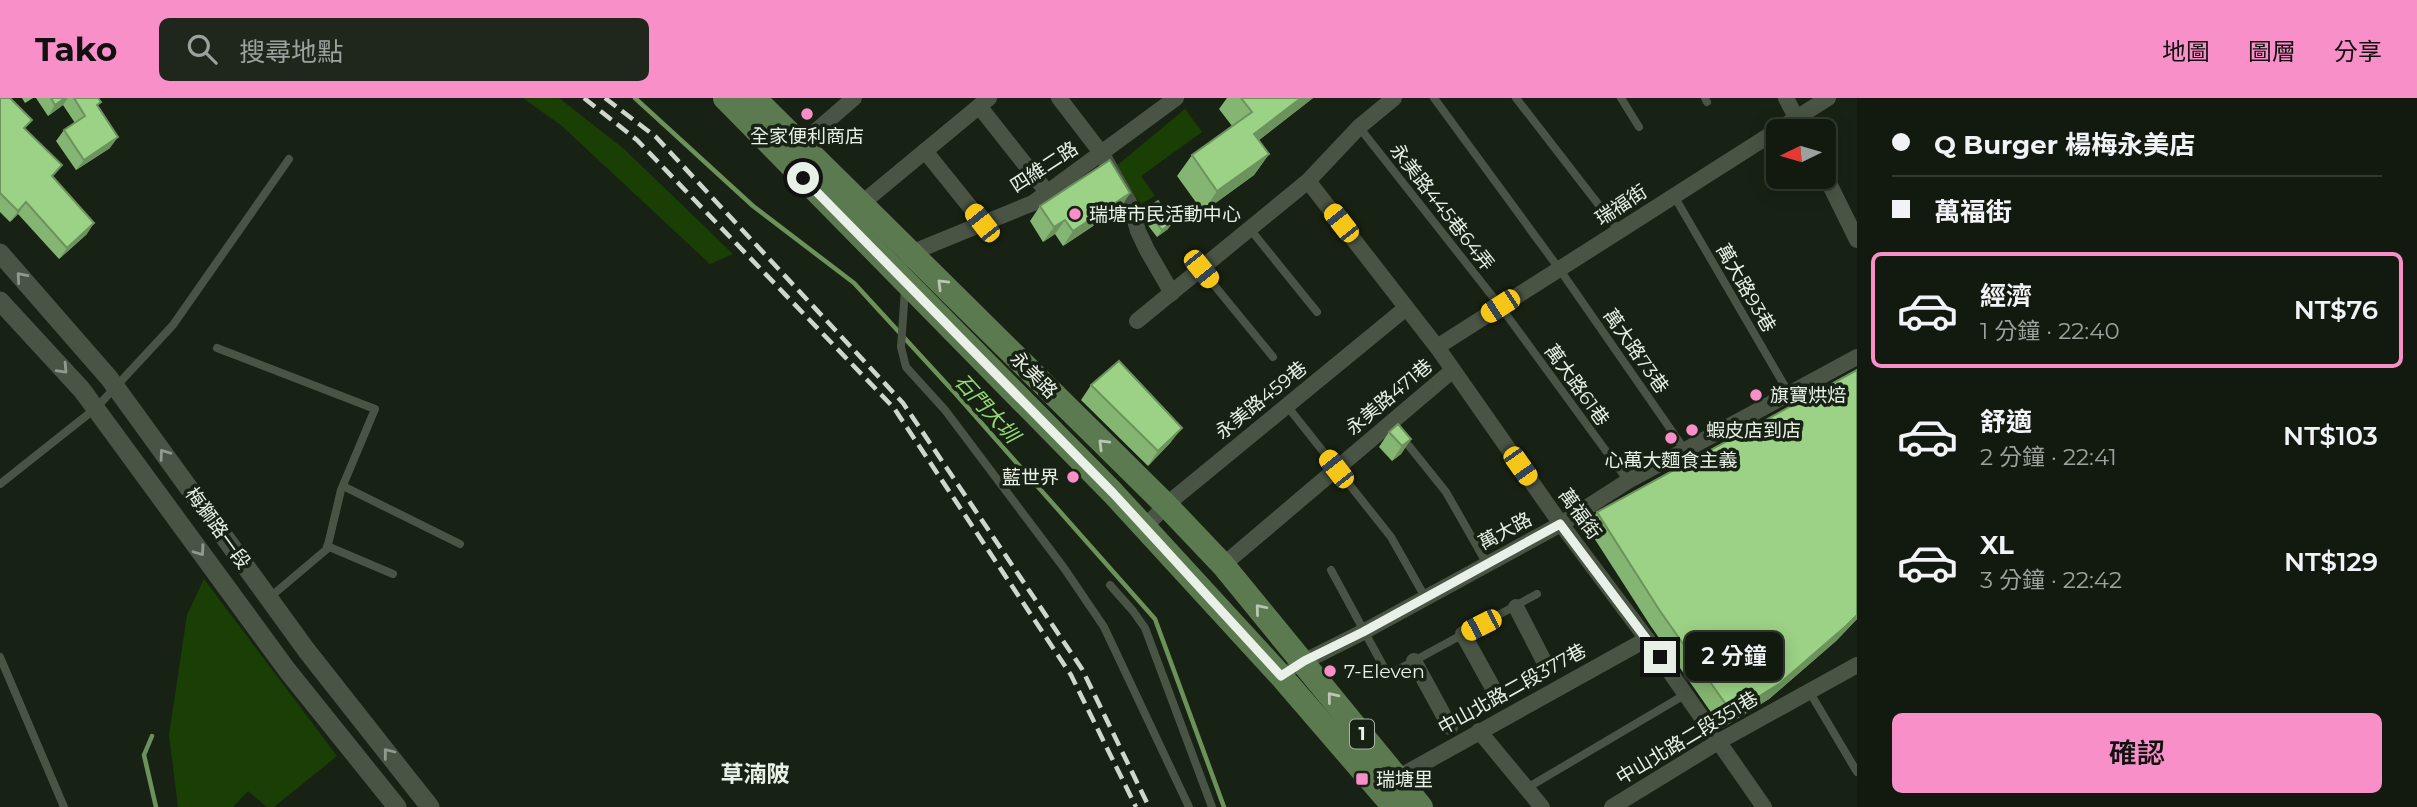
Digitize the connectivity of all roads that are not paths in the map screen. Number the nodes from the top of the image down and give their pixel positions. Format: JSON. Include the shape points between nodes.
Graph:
{"nodes":[{"id":1,"x":725,"y":98,"type":"edge"},
{"id":2,"x":754,"y":98,"type":"edge"},
{"id":3,"x":854,"y":98,"type":"edge"},
{"id":4,"x":1059,"y":98,"type":"edge"},
{"id":5,"x":1176,"y":98,"type":"edge"},
{"id":6,"x":1394,"y":98,"type":"edge"},
{"id":7,"x":1434,"y":98,"type":"edge"},
{"id":8,"x":1516,"y":98,"type":"edge"},
{"id":9,"x":1621,"y":98,"type":"edge"},
{"id":10,"x":1786,"y":98,"type":"edge"},
{"id":11,"x":1828,"y":98,"type":"edge"},
{"id":12,"x":984,"y":102,"type":"edge"},
{"id":13,"x":1797,"y":119,"type":"edge"},
{"id":14,"x":1806,"y":119,"type":"edge"},
{"id":15,"x":1359,"y":127,"type":"junction"},
{"id":16,"x":1639,"y":127,"type":"dead end"},
{"id":17,"x":1766,"y":144,"type":"edge"},
{"id":18,"x":925,"y":151,"type":"junction"},
{"id":19,"x":793,"y":152,"type":"junction"},
{"id":20,"x":1102,"y":154,"type":"junction"},
{"id":21,"x":289,"y":159,"type":"dead end"},
{"id":22,"x":1308,"y":181,"type":"junction"},
{"id":23,"x":1832,"y":189,"type":"edge"},
{"id":24,"x":1047,"y":192,"type":"junction"},
{"id":25,"x":1674,"y":196,"type":"junction"},
{"id":26,"x":861,"y":204,"type":"junction"},
{"id":27,"x":982,"y":223,"type":"junction"},
{"id":28,"x":1250,"y":229,"type":"junction"},
{"id":29,"x":1619,"y":231,"type":"junction"},
{"id":30,"x":1857,"y":240,"type":"edge"},
{"id":31,"x":0,"y":253,"type":"edge"},
{"id":32,"x":911,"y":253,"type":"junction"},
{"id":33,"x":1201,"y":269,"type":"junction"},
{"id":34,"x":1560,"y":270,"type":"junction"},
{"id":35,"x":905,"y":282,"type":"junction"},
{"id":36,"x":1172,"y":293,"type":"junction"},
{"id":37,"x":0,"y":302,"type":"edge"},
{"id":38,"x":1500,"y":306,"type":"junction"},
{"id":39,"x":1406,"y":308,"type":"junction"},
{"id":40,"x":1317,"y":312,"type":"dead end"},
{"id":41,"x":1137,"y":321,"type":"dead end"},
{"id":42,"x":1437,"y":347,"type":"junction"},
{"id":43,"x":217,"y":348,"type":"dead end"},
{"id":44,"x":1857,"y":357,"type":"edge"},
{"id":45,"x":1273,"y":358,"type":"dead end"},
{"id":46,"x":1453,"y":370,"type":"junction"},
{"id":47,"x":116,"y":387,"type":"junction"},
{"id":48,"x":1790,"y":395,"type":"junction"},
{"id":49,"x":1287,"y":406,"type":"junction"},
{"id":50,"x":96,"y":408,"type":"junction"},
{"id":51,"x":1391,"y":423,"type":"junction"},
{"id":52,"x":1685,"y":450,"type":"junction"},
{"id":53,"x":1336,"y":469,"type":"junction"},
{"id":54,"x":1628,"y":481,"type":"junction"},
{"id":55,"x":0,"y":484,"type":"edge"},
{"id":56,"x":343,"y":486,"type":"junction"},
{"id":57,"x":1166,"y":505,"type":"junction"},
{"id":58,"x":1560,"y":524,"type":"junction"},
{"id":59,"x":1145,"y":527,"type":"junction"},
{"id":60,"x":460,"y":544,"type":"dead end"},
{"id":61,"x":327,"y":546,"type":"junction"},
{"id":62,"x":1487,"y":564,"type":"junction"},
{"id":63,"x":1223,"y":565,"type":"junction"},
{"id":64,"x":1331,"y":570,"type":"dead end"},
{"id":65,"x":393,"y":574,"type":"dead end"},
{"id":66,"x":1110,"y":585,"type":"dead end"},
{"id":67,"x":1537,"y":594,"type":"dead end"},
{"id":68,"x":1425,"y":597,"type":"junction"},
{"id":69,"x":269,"y":598,"type":"junction"},
{"id":70,"x":1516,"y":607,"type":"junction"},
{"id":71,"x":1363,"y":632,"type":"junction"},
{"id":72,"x":1463,"y":634,"type":"junction"},
{"id":73,"x":1647,"y":639,"type":"junction"},
{"id":74,"x":0,"y":657,"type":"edge"},
{"id":75,"x":1304,"y":661,"type":"junction"},
{"id":76,"x":1414,"y":661,"type":"junction"},
{"id":77,"x":1857,"y":664,"type":"edge"},
{"id":78,"x":1548,"y":669,"type":"dead end"},
{"id":79,"x":1281,"y":676,"type":"junction"},
{"id":80,"x":1809,"y":691,"type":"junction"},
{"id":81,"x":1686,"y":694,"type":"junction"},
{"id":82,"x":1499,"y":699,"type":"dead end"},
{"id":83,"x":1450,"y":727,"type":"dead end"},
{"id":84,"x":1479,"y":731,"type":"junction"},
{"id":85,"x":1718,"y":742,"type":"junction"},
{"id":86,"x":1857,"y":772,"type":"edge"},
{"id":87,"x":1397,"y":778,"type":"junction"},
{"id":88,"x":1527,"y":788,"type":"junction"},
{"id":89,"x":64,"y":807,"type":"edge"},
{"id":90,"x":397,"y":807,"type":"edge"},
{"id":91,"x":430,"y":807,"type":"edge"},
{"id":92,"x":1189,"y":807,"type":"edge"},
{"id":93,"x":1212,"y":807,"type":"edge"},
{"id":94,"x":1394,"y":807,"type":"edge"},
{"id":95,"x":1421,"y":807,"type":"edge"},
{"id":96,"x":1542,"y":807,"type":"edge"},
{"id":97,"x":1612,"y":807,"type":"edge"},
{"id":98,"x":1764,"y":807,"type":"edge"}],
"edges":[{"from":1,"to":19,"type":"main road","name":"永美路","number":"1"},
{"from":2,"to":19,"type":"main road","name":"永美路","number":"1"},
{"from":3,"to":19,"type":"street"},
{"from":4,"to":20,"type":"street"},
{"from":5,"to":20,"type":"street","name":"四維二路"},
{"from":6,"to":15,"type":"street"},
{"from":7,"to":34,"type":"lane","name":"萬大路73巷"},
{"from":8,"to":29,"type":"lane"},
{"from":9,"to":16,"type":"lane"},
{"from":10,"to":13,"type":"street"},
{"from":11,"to":14,"type":"street","name":"瑞福街"},
{"from":12,"to":18,"type":"street"},
{"from":12,"to":24,"type":"street"},
{"from":15,"to":22,"type":"street"},
{"from":15,"to":38,"type":"lane","name":"永美路445巷64弄"},
{"from":17,"to":25,"type":"street","name":"瑞福街"},
{"from":18,"to":26,"type":"street"},
{"from":18,"to":27,"type":"street"},
{"from":19,"to":26,"type":"main road","name":"永美路","number":"1"},
{"from":19,"to":35,"type":"main road","name":"永美路","number":"1"},
{"from":20,"to":24,"type":"street","name":"四維二路"},
{"from":20,"to":36,"type":"street"},
{"from":21,"to":47,"type":"lane","via":[[173,325]]},
{"from":22,"to":28,"type":"street"},
{"from":22,"to":39,"type":"street","name":"萬福街"},
{"from":23,"to":30,"type":"street"},
{"from":24,"to":27,"type":"street","name":"四維二路","via":[[1033,203]]},
{"from":25,"to":29,"type":"street","name":"瑞福街"},
{"from":25,"to":48,"type":"lane","name":"萬大路93巷"},
{"from":26,"to":32,"type":"main road","name":"永美路","number":"1"},
{"from":27,"to":32,"type":"street","name":"四維二路"},
{"from":28,"to":33,"type":"street"},
{"from":28,"to":40,"type":"lane"},
{"from":29,"to":34,"type":"street","name":"瑞福街"},
{"from":47,"to":31,"type":"street","name":"梅獅路一段","one_way":true},
{"from":32,"to":35,"type":"street"},
{"from":57,"to":32,"type":"main road","name":"永美路","number":"1","one_way":true},
{"from":33,"to":36,"type":"street"},
{"from":33,"to":45,"type":"lane"},
{"from":34,"to":38,"type":"street","name":"瑞福街"},
{"from":34,"to":52,"type":"lane","name":"萬大路73巷"},
{"from":35,"to":59,"type":"main road","name":"永美路","number":"1"},
{"from":35,"to":92,"type":"lane","via":[[902,342],[906,367],[945,410],[1104,627]]},
{"from":36,"to":41,"type":"street"},
{"from":37,"to":50,"type":"street","name":"梅獅路一段","one_way":true},
{"from":38,"to":42,"type":"street","name":"瑞福街"},
{"from":38,"to":54,"type":"lane","name":"萬大路61巷"},
{"from":39,"to":42,"type":"street","name":"萬福街"},
{"from":39,"to":49,"type":"street","name":"永美路459巷"},
{"from":42,"to":46,"type":"street","name":"萬福街"},
{"from":43,"to":56,"type":"lane","via":[[374,409]]},
{"from":44,"to":48,"type":"street","name":"萬大路"},
{"from":46,"to":51,"type":"street","name":"永美路471巷"},
{"from":46,"to":58,"type":"street","name":"萬福街"},
{"from":47,"to":50,"type":"lane"},
{"from":69,"to":47,"type":"street","name":"梅獅路一段","one_way":true},
{"from":48,"to":52,"type":"street","name":"萬大路"},
{"from":49,"to":53,"type":"lane"},
{"from":49,"to":57,"type":"street","name":"永美路459巷"},
{"from":50,"to":55,"type":"lane"},
{"from":50,"to":90,"type":"street","name":"梅獅路一段","one_way":true,"via":[[287,670]]},
{"from":51,"to":53,"type":"street","name":"永美路471巷"},
{"from":51,"to":62,"type":"lane","via":[[1446,492]]},
{"from":52,"to":54,"type":"street","name":"萬大路"},
{"from":53,"to":63,"type":"street","name":"永美路471巷"},
{"from":53,"to":68,"type":"lane","via":[[1391,537]]},
{"from":54,"to":58,"type":"street","name":"萬大路"},
{"from":56,"to":60,"type":"lane"},
{"from":56,"to":61,"type":"lane"},
{"from":57,"to":59,"type":"street","name":"永美路459巷"},
{"from":57,"to":63,"type":"main road","name":"永美路","number":"1"},
{"from":58,"to":62,"type":"street","name":"萬大路"},
{"from":58,"to":73,"type":"street","name":"萬福街"},
{"from":59,"to":79,"type":"main road","name":"永美路","number":"1"},
{"from":61,"to":65,"type":"lane"},
{"from":61,"to":69,"type":"lane"},
{"from":62,"to":68,"type":"street","name":"萬大路"},
{"from":75,"to":63,"type":"main road","name":"永美路","number":"1","one_way":true},
{"from":64,"to":71,"type":"lane"},
{"from":66,"to":93,"type":"lane","via":[[1145,628]]},
{"from":67,"to":70,"type":"lane"},
{"from":68,"to":71,"type":"street","name":"萬大路"},
{"from":91,"to":69,"type":"street","name":"梅獅路一段","one_way":true},
{"from":70,"to":72,"type":"lane"},
{"from":70,"to":78,"type":"street"},
{"from":71,"to":75,"type":"street","name":"萬大路"},
{"from":71,"to":76,"type":"lane","via":[[1388,675]]},
{"from":72,"to":76,"type":"lane"},
{"from":72,"to":82,"type":"street"},
{"from":73,"to":81,"type":"street","name":"萬福街"},
{"from":73,"to":84,"type":"street","name":"中山北路二段377巷"},
{"from":74,"to":89,"type":"lane"},
{"from":75,"to":79,"type":"street","name":"萬大路"},
{"from":87,"to":75,"type":"main road","number":"1","one_way":true},
{"from":76,"to":83,"type":"street"},
{"from":77,"to":80,"type":"street","name":"中山北路二段351巷"},
{"from":79,"to":94,"type":"main road","number":"1"},
{"from":80,"to":85,"type":"street","name":"中山北路二段351巷"},
{"from":80,"to":86,"type":"lane"},
{"from":81,"to":85,"type":"street","name":"萬福街"},
{"from":81,"to":88,"type":"lane"},
{"from":84,"to":87,"type":"street","name":"中山北路二段377巷"},
{"from":84,"to":88,"type":"street"},
{"from":85,"to":97,"type":"street","name":"中山北路二段351巷"},
{"from":85,"to":98,"type":"street","name":"萬福街"},
{"from":87,"to":95,"type":"main road","number":"1"},
{"from":88,"to":96,"type":"street"}]}
